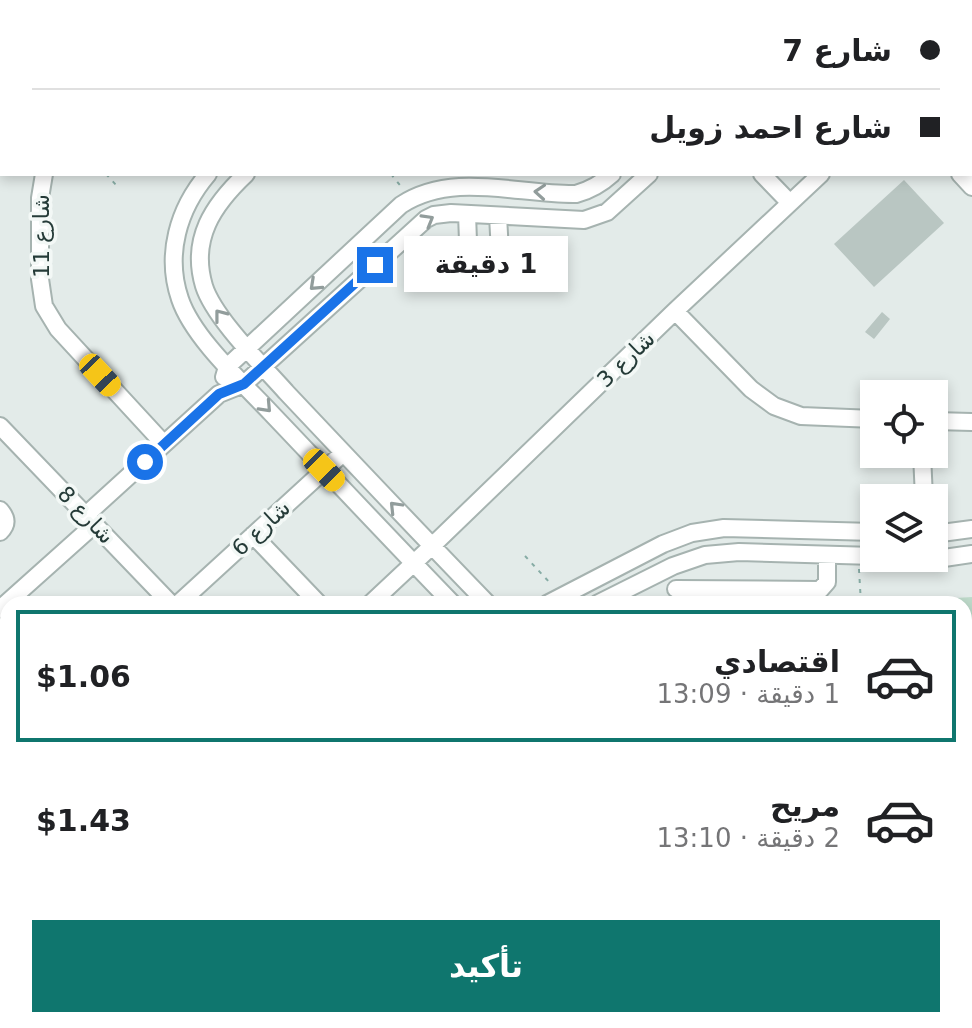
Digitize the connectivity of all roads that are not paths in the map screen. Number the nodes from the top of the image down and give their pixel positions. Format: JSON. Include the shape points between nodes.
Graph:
{"nodes":[{"id":1,"x":44,"y":176,"type":"edge"},
{"id":2,"x":206,"y":176,"type":"edge"},
{"id":3,"x":244,"y":176,"type":"edge"},
{"id":4,"x":610,"y":176,"type":"edge"},
{"id":5,"x":647,"y":176,"type":"edge"},
{"id":6,"x":764,"y":176,"type":"edge"},
{"id":7,"x":819,"y":176,"type":"edge"},
{"id":8,"x":790,"y":203,"type":"junction"},
{"id":9,"x":467,"y":214,"type":"junction"},
{"id":10,"x":498,"y":216,"type":"junction"},
{"id":11,"x":675,"y":311,"type":"junction"},
{"id":12,"x":247,"y":348,"type":"junction"},
{"id":13,"x":227,"y":367,"type":"junction"},
{"id":14,"x":263,"y":367,"type":"junction"},
{"id":15,"x":244,"y":384,"type":"junction"},
{"id":16,"x":219,"y":394,"type":"junction"},
{"id":17,"x":860,"y":418,"type":"edge"},
{"id":18,"x":948,"y":421,"type":"edge"},
{"id":19,"x":972,"y":422,"type":"edge"},
{"id":20,"x":0,"y":426,"type":"edge"},
{"id":21,"x":164,"y":444,"type":"junction"},
{"id":22,"x":343,"y":453,"type":"junction"},
{"id":23,"x":324,"y":470,"type":"junction"},
{"id":24,"x":0,"y":510,"type":"edge"},
{"id":25,"x":90,"y":520,"type":"junction"},
{"id":26,"x":972,"y":529,"type":"edge"},
{"id":27,"x":0,"y":532,"type":"edge"},
{"id":28,"x":860,"y":532,"type":"edge"},
{"id":29,"x":948,"y":532,"type":"edge"},
{"id":30,"x":253,"y":535,"type":"junction"},
{"id":31,"x":432,"y":546,"type":"junction"},
{"id":32,"x":972,"y":554,"type":"edge"},
{"id":33,"x":827,"y":555,"type":"junction"},
{"id":34,"x":860,"y":556,"type":"edge"},
{"id":35,"x":948,"y":556,"type":"edge"},
{"id":36,"x":414,"y":563,"type":"junction"},
{"id":37,"x":676,"y":589,"type":"dead end"},
{"id":38,"x":13,"y":596,"type":"edge"},
{"id":39,"x":163,"y":596,"type":"edge"},
{"id":40,"x":187,"y":596,"type":"edge"},
{"id":41,"x":311,"y":596,"type":"edge"},
{"id":42,"x":379,"y":596,"type":"edge"},
{"id":43,"x":445,"y":596,"type":"edge"},
{"id":44,"x":480,"y":596,"type":"edge"},
{"id":45,"x":562,"y":596,"type":"edge"},
{"id":46,"x":613,"y":596,"type":"edge"},
{"id":47,"x":750,"y":596,"type":"edge"},
{"id":48,"x":811,"y":596,"type":"edge"}],
"edges":[{"from":1,"to":21,"type":"street","name":"شارع 11","via":[[44,306],[58,329]]},
{"from":2,"to":13,"type":"street","via":[[177,229],[175,276],[189,320]]},
{"from":12,"to":3,"type":"street","one_way":true,"via":[[213,307],[200,267],[205,227],[227,191]]},
{"from":4,"to":12,"type":"street","one_way":true,"via":[[576,194],[456,187],[411,198]]},
{"from":5,"to":10,"type":"street","via":[[596,217]]},
{"from":6,"to":8,"type":"street"},
{"from":7,"to":8,"type":"street","name":"شارع 3"},
{"from":8,"to":11,"type":"street","name":"شارع 3"},
{"from":9,"to":10,"type":"street"},
{"from":9,"to":10,"type":"street","via":[[469,268],[476,275],[501,270]]},
{"from":14,"to":9,"type":"street","one_way":true,"via":[[426,219],[442,213]]},
{"from":11,"to":17,"type":"street","via":[[774,406],[801,416]]},
{"from":11,"to":31,"type":"street","name":"شارع 3"},
{"from":12,"to":13,"type":"street"},
{"from":12,"to":14,"type":"street"},
{"from":13,"to":15,"type":"street"},
{"from":13,"to":16,"type":"street"},
{"from":14,"to":15,"type":"street"},
{"from":14,"to":22,"type":"street"},
{"from":15,"to":16,"type":"street"},
{"from":15,"to":23,"type":"street","one_way":true},
{"from":16,"to":21,"type":"street"},
{"from":18,"to":19,"type":"street"},
{"from":20,"to":25,"type":"street","name":"شارع 8"},
{"from":21,"to":25,"type":"street"},
{"from":22,"to":23,"type":"street","name":"شارع 6"},
{"from":31,"to":22,"type":"street","one_way":true},
{"from":23,"to":30,"type":"street","name":"شارع 6"},
{"from":23,"to":36,"type":"street"},
{"from":24,"to":27,"type":"street","via":[[6,522]]},
{"from":25,"to":38,"type":"street"},
{"from":25,"to":39,"type":"street","name":"شارع 8"},
{"from":26,"to":29,"type":"street"},
{"from":28,"to":45,"type":"street","via":[[724,528],[692,533]]},
{"from":30,"to":40,"type":"street","name":"شارع 6"},
{"from":30,"to":41,"type":"street"},
{"from":31,"to":36,"type":"street","name":"شارع 3"},
{"from":31,"to":44,"type":"street"},
{"from":32,"to":35,"type":"street"},
{"from":33,"to":34,"type":"street"},
{"from":33,"to":46,"type":"street","via":[[705,555]]},
{"from":33,"to":48,"type":"street","via":[[827,582]]},
{"from":36,"to":42,"type":"street","name":"شارع 3"},
{"from":36,"to":43,"type":"street"},
{"from":37,"to":47,"type":"street"}]}
